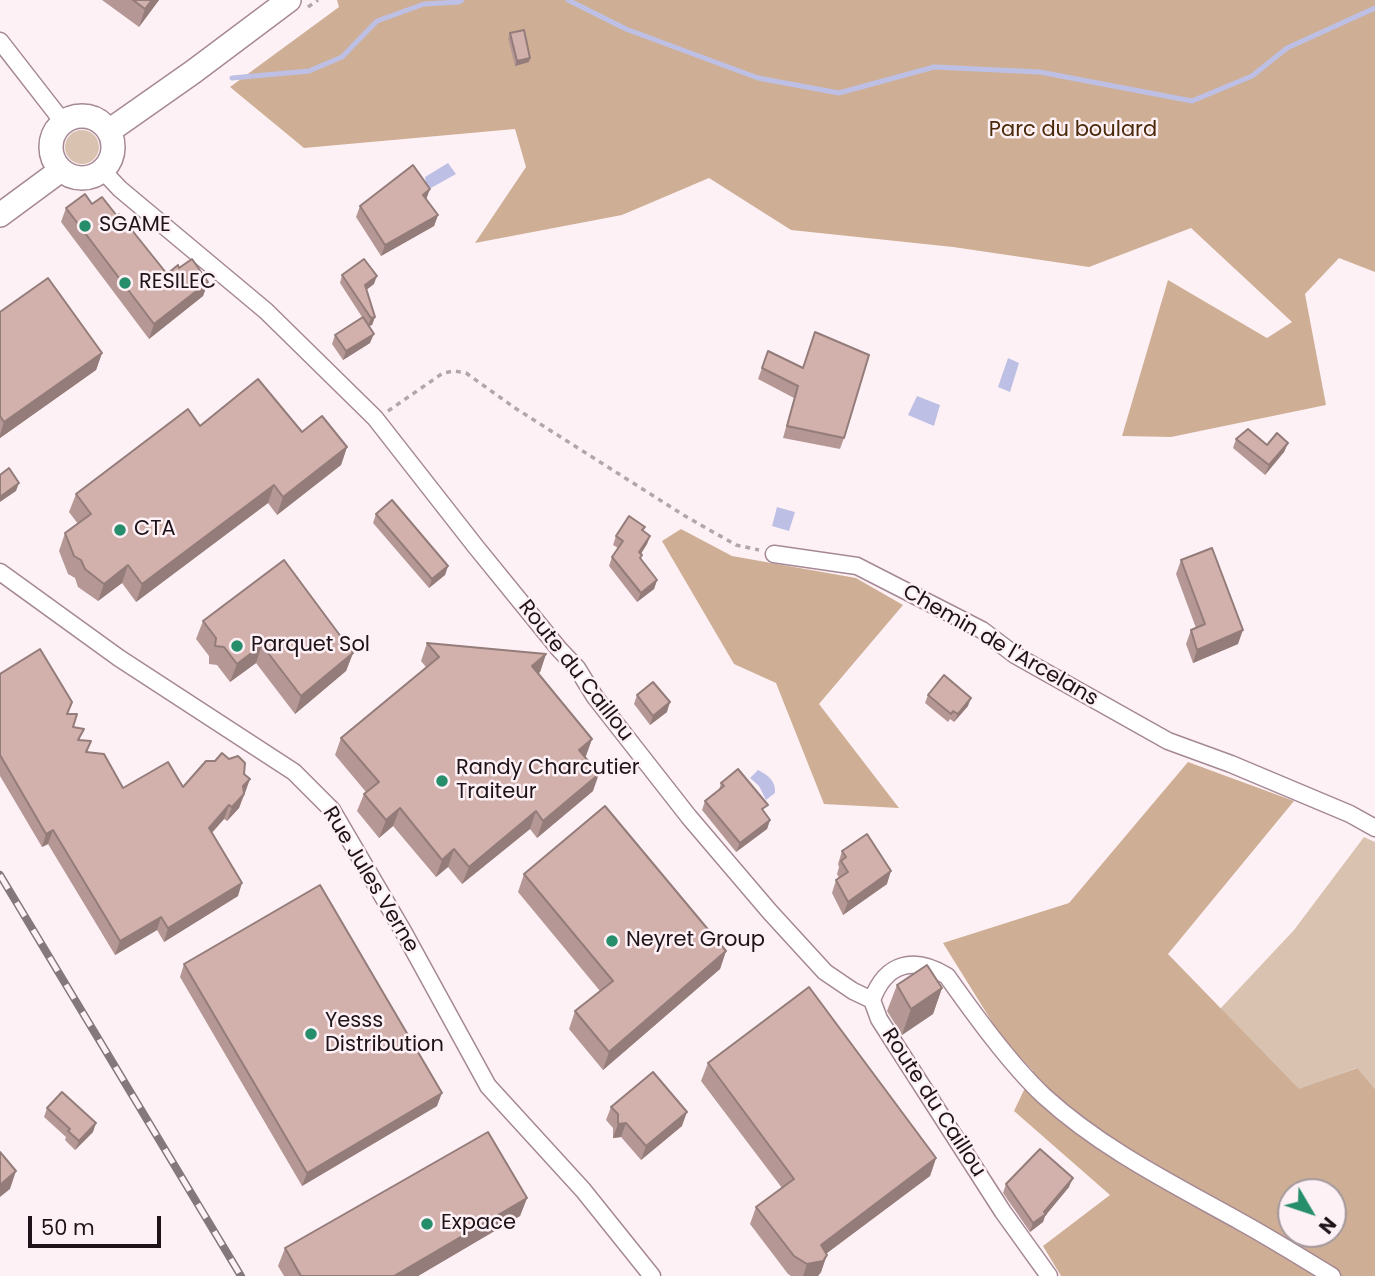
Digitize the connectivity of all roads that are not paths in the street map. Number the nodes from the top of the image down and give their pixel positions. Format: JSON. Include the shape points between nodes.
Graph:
{"nodes":[{"id":1,"x":289,"y":0,"type":"edge"},
{"id":2,"x":0,"y":41,"type":"edge"},
{"id":3,"x":63,"y":122,"type":"junction"},
{"id":4,"x":109,"y":131,"type":"junction"},
{"id":5,"x":61,"y":170,"type":"junction"},
{"id":6,"x":102,"y":170,"type":"junction"},
{"id":7,"x":0,"y":215,"type":"edge"},
{"id":8,"x":774,"y":554,"type":"road end"},
{"id":9,"x":0,"y":572,"type":"edge"},
{"id":10,"x":1375,"y":828,"type":"edge"},
{"id":11,"x":872,"y":1000,"type":"junction"},
{"id":12,"x":652,"y":1276,"type":"edge"},
{"id":13,"x":1049,"y":1276,"type":"edge"},
{"id":14,"x":1332,"y":1276,"type":"edge"}],
"edges":[{"from":1,"to":4,"type":"main road"},
{"from":2,"to":3,"type":"street"},
{"from":3,"to":4,"type":"main road","via":[[83,116]]},
{"from":3,"to":5,"type":"main road","via":[[51,147]]},
{"from":4,"to":6,"type":"main road","via":[[113,152]]},
{"from":5,"to":6,"type":"main road","via":[[86,178]]},
{"from":5,"to":7,"type":"main road"},
{"from":6,"to":11,"type":"street","name":"Route du Caillou","via":[[266,311],[375,418],[475,547],[577,667],[595,697],[689,817],[770,912],[825,972]]},
{"from":8,"to":10,"type":"street","name":"Chemin de l'Arcelans","via":[[857,566],[982,630],[1016,655],[1168,741]]},
{"from":9,"to":12,"type":"street","name":"Rue Jules Verne","via":[[119,658],[294,772],[332,810],[488,1086]]},
{"from":11,"to":13,"type":"street","name":"Route du Caillou","via":[[886,1030]]},
{"from":11,"to":14,"type":"street","via":[[878,984],[895,969],[911,964],[930,966],[947,976],[1025,1075],[1086,1129],[1181,1190]]}]}
